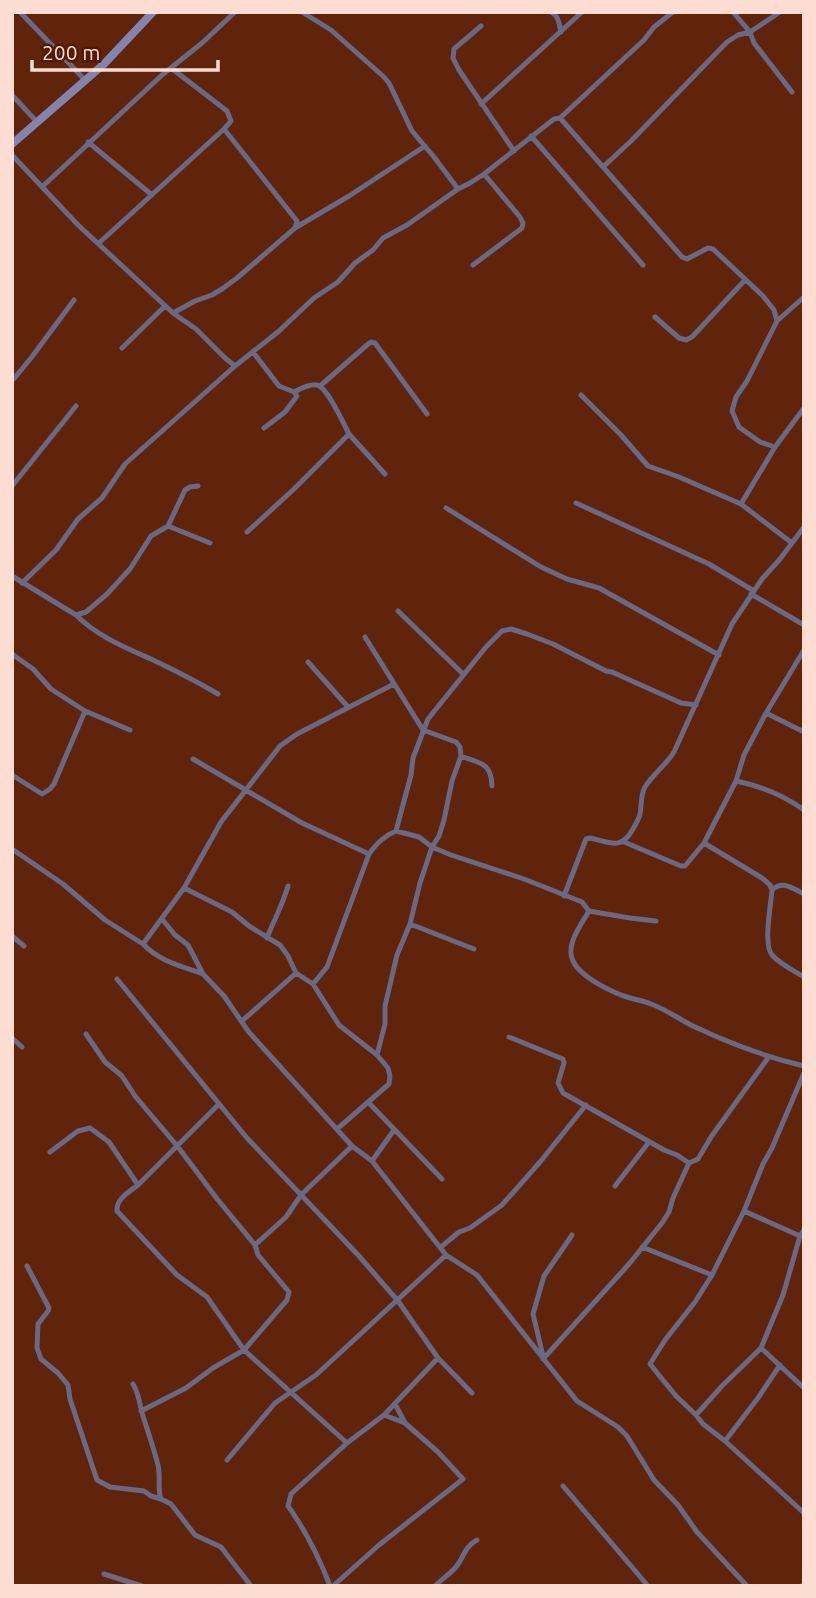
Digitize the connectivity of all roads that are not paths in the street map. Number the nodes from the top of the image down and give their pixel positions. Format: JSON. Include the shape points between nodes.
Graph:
{"nodes":[{"id":1,"x":20,"y":12,"type":"edge"},
{"id":2,"x":235,"y":12,"type":"edge"},
{"id":3,"x":551,"y":12,"type":"edge"},
{"id":4,"x":582,"y":12,"type":"edge"},
{"id":5,"x":673,"y":12,"type":"edge"},
{"id":6,"x":733,"y":12,"type":"edge"},
{"id":7,"x":780,"y":12,"type":"edge"},
{"id":8,"x":152,"y":13,"type":"edge"},
{"id":9,"x":306,"y":13,"type":"edge"},
{"id":10,"x":481,"y":26,"type":"dead end"},
{"id":11,"x":561,"y":32,"type":"junction"},
{"id":12,"x":750,"y":32,"type":"junction"},
{"id":13,"x":171,"y":68,"type":"junction"},
{"id":14,"x":85,"y":80,"type":"junction"},
{"id":15,"x":792,"y":92,"type":"dead end"},
{"id":16,"x":12,"y":95,"type":"edge"},
{"id":17,"x":481,"y":104,"type":"junction"},
{"id":18,"x":560,"y":118,"type":"junction"},
{"id":19,"x":37,"y":122,"type":"junction"},
{"id":20,"x":224,"y":129,"type":"junction"},
{"id":21,"x":531,"y":136,"type":"junction"},
{"id":22,"x":88,"y":142,"type":"junction"},
{"id":23,"x":12,"y":144,"type":"edge"},
{"id":24,"x":425,"y":146,"type":"junction"},
{"id":25,"x":514,"y":151,"type":"junction"},
{"id":26,"x":12,"y":155,"type":"edge"},
{"id":27,"x":603,"y":167,"type":"junction"},
{"id":28,"x":484,"y":174,"type":"junction"},
{"id":29,"x":43,"y":186,"type":"junction"},
{"id":30,"x":458,"y":189,"type":"junction"},
{"id":31,"x":152,"y":195,"type":"junction"},
{"id":32,"x":295,"y":228,"type":"junction"},
{"id":33,"x":99,"y":243,"type":"junction"},
{"id":34,"x":473,"y":265,"type":"dead end"},
{"id":35,"x":643,"y":265,"type":"dead end"},
{"id":36,"x":745,"y":280,"type":"junction"},
{"id":37,"x":804,"y":297,"type":"edge"},
{"id":38,"x":74,"y":300,"type":"dead end"},
{"id":39,"x":165,"y":306,"type":"junction"},
{"id":40,"x":173,"y":313,"type":"junction"},
{"id":41,"x":654,"y":317,"type":"dead end"},
{"id":42,"x":777,"y":321,"type":"junction"},
{"id":43,"x":122,"y":348,"type":"dead end"},
{"id":44,"x":253,"y":352,"type":"junction"},
{"id":45,"x":235,"y":366,"type":"junction"},
{"id":46,"x":12,"y":381,"type":"edge"},
{"id":47,"x":320,"y":386,"type":"junction"},
{"id":48,"x":294,"y":392,"type":"junction"},
{"id":49,"x":581,"y":395,"type":"dead end"},
{"id":50,"x":76,"y":407,"type":"dead end"},
{"id":51,"x":804,"y":408,"type":"edge"},
{"id":52,"x":427,"y":414,"type":"dead end"},
{"id":53,"x":264,"y":428,"type":"dead end"},
{"id":54,"x":349,"y":434,"type":"junction"},
{"id":55,"x":775,"y":447,"type":"junction"},
{"id":56,"x":12,"y":473,"type":"edge"},
{"id":57,"x":385,"y":474,"type":"dead end"},
{"id":58,"x":18,"y":478,"type":"junction"},
{"id":59,"x":12,"y":486,"type":"edge"},
{"id":60,"x":198,"y":486,"type":"dead end"},
{"id":61,"x":576,"y":503,"type":"dead end"},
{"id":62,"x":740,"y":504,"type":"junction"},
{"id":63,"x":446,"y":508,"type":"dead end"},
{"id":64,"x":168,"y":526,"type":"junction"},
{"id":65,"x":804,"y":527,"type":"edge"},
{"id":66,"x":247,"y":532,"type":"dead end"},
{"id":67,"x":209,"y":543,"type":"dead end"},
{"id":68,"x":792,"y":543,"type":"junction"},
{"id":69,"x":12,"y":576,"type":"edge"},
{"id":70,"x":22,"y":583,"type":"junction"},
{"id":71,"x":753,"y":593,"type":"junction"},
{"id":72,"x":398,"y":611,"type":"dead end"},
{"id":73,"x":76,"y":615,"type":"junction"},
{"id":74,"x":804,"y":625,"type":"edge"},
{"id":75,"x":365,"y":637,"type":"dead end"},
{"id":76,"x":804,"y":650,"type":"edge"},
{"id":77,"x":12,"y":654,"type":"edge"},
{"id":78,"x":719,"y":655,"type":"junction"},
{"id":79,"x":308,"y":662,"type":"dead end"},
{"id":80,"x":463,"y":674,"type":"junction"},
{"id":81,"x":394,"y":684,"type":"junction"},
{"id":82,"x":218,"y":694,"type":"dead end"},
{"id":83,"x":696,"y":705,"type":"junction"},
{"id":84,"x":348,"y":707,"type":"junction"},
{"id":85,"x":85,"y":710,"type":"junction"},
{"id":86,"x":766,"y":713,"type":"junction"},
{"id":87,"x":131,"y":730,"type":"dead end"},
{"id":88,"x":423,"y":730,"type":"junction"},
{"id":89,"x":804,"y":732,"type":"edge"},
{"id":90,"x":461,"y":756,"type":"junction"},
{"id":91,"x":193,"y":759,"type":"dead end"},
{"id":92,"x":12,"y":775,"type":"edge"},
{"id":93,"x":736,"y":781,"type":"junction"},
{"id":94,"x":492,"y":786,"type":"dead end"},
{"id":95,"x":247,"y":790,"type":"junction"},
{"id":96,"x":804,"y":810,"type":"edge"},
{"id":97,"x":396,"y":831,"type":"junction"},
{"id":98,"x":624,"y":842,"type":"junction"},
{"id":99,"x":704,"y":843,"type":"junction"},
{"id":100,"x":432,"y":847,"type":"junction"},
{"id":101,"x":12,"y":849,"type":"edge"},
{"id":102,"x":369,"y":854,"type":"junction"},
{"id":103,"x":288,"y":886,"type":"dead end"},
{"id":104,"x":184,"y":888,"type":"junction"},
{"id":105,"x":772,"y":890,"type":"junction"},
{"id":106,"x":804,"y":894,"type":"edge"},
{"id":107,"x":564,"y":896,"type":"junction"},
{"id":108,"x":589,"y":912,"type":"junction"},
{"id":109,"x":162,"y":919,"type":"junction"},
{"id":110,"x":656,"y":920,"type":"dead end"},
{"id":111,"x":410,"y":924,"type":"junction"},
{"id":112,"x":12,"y":936,"type":"edge"},
{"id":113,"x":267,"y":938,"type":"junction"},
{"id":114,"x":144,"y":944,"type":"junction"},
{"id":115,"x":24,"y":946,"type":"dead end"},
{"id":116,"x":474,"y":949,"type":"dead end"},
{"id":117,"x":296,"y":973,"type":"junction"},
{"id":118,"x":203,"y":974,"type":"junction"},
{"id":119,"x":804,"y":977,"type":"edge"},
{"id":120,"x":117,"y":979,"type":"dead end"},
{"id":121,"x":313,"y":984,"type":"junction"},
{"id":122,"x":242,"y":1021,"type":"junction"},
{"id":123,"x":86,"y":1034,"type":"dead end"},
{"id":124,"x":509,"y":1037,"type":"dead end"},
{"id":125,"x":12,"y":1038,"type":"edge"},
{"id":126,"x":22,"y":1047,"type":"dead end"},
{"id":127,"x":377,"y":1055,"type":"junction"},
{"id":128,"x":768,"y":1058,"type":"junction"},
{"id":129,"x":804,"y":1066,"type":"edge"},
{"id":130,"x":804,"y":1073,"type":"edge"},
{"id":131,"x":369,"y":1103,"type":"junction"},
{"id":132,"x":219,"y":1104,"type":"junction"},
{"id":133,"x":586,"y":1105,"type":"junction"},
{"id":134,"x":337,"y":1129,"type":"junction"},
{"id":135,"x":394,"y":1130,"type":"junction"},
{"id":136,"x":649,"y":1142,"type":"junction"},
{"id":137,"x":352,"y":1146,"type":"junction"},
{"id":138,"x":178,"y":1147,"type":"junction"},
{"id":139,"x":50,"y":1152,"type":"dead end"},
{"id":140,"x":372,"y":1161,"type":"junction"},
{"id":141,"x":689,"y":1163,"type":"junction"},
{"id":142,"x":442,"y":1179,"type":"dead end"},
{"id":143,"x":138,"y":1185,"type":"junction"},
{"id":144,"x":615,"y":1186,"type":"dead end"},
{"id":145,"x":301,"y":1195,"type":"junction"},
{"id":146,"x":744,"y":1211,"type":"junction"},
{"id":147,"x":802,"y":1233,"type":"edge"},
{"id":148,"x":572,"y":1235,"type":"dead end"},
{"id":149,"x":255,"y":1245,"type":"junction"},
{"id":150,"x":440,"y":1247,"type":"junction"},
{"id":151,"x":642,"y":1247,"type":"junction"},
{"id":152,"x":446,"y":1255,"type":"junction"},
{"id":153,"x":27,"y":1266,"type":"dead end"},
{"id":154,"x":712,"y":1275,"type":"junction"},
{"id":155,"x":398,"y":1301,"type":"junction"},
{"id":156,"x":761,"y":1348,"type":"junction"},
{"id":157,"x":244,"y":1350,"type":"junction"},
{"id":158,"x":438,"y":1358,"type":"junction"},
{"id":159,"x":543,"y":1359,"type":"junction"},
{"id":160,"x":780,"y":1365,"type":"junction"},
{"id":161,"x":133,"y":1384,"type":"dead end"},
{"id":162,"x":804,"y":1388,"type":"edge"},
{"id":163,"x":291,"y":1392,"type":"junction"},
{"id":164,"x":472,"y":1393,"type":"dead end"},
{"id":165,"x":395,"y":1404,"type":"junction"},
{"id":166,"x":141,"y":1411,"type":"junction"},
{"id":167,"x":384,"y":1415,"type":"junction"},
{"id":168,"x":696,"y":1415,"type":"junction"},
{"id":169,"x":405,"y":1423,"type":"junction"},
{"id":170,"x":725,"y":1441,"type":"junction"},
{"id":171,"x":347,"y":1443,"type":"junction"},
{"id":172,"x":227,"y":1460,"type":"dead end"},
{"id":173,"x":563,"y":1486,"type":"dead end"},
{"id":174,"x":161,"y":1499,"type":"junction"},
{"id":175,"x":801,"y":1504,"type":"edge"},
{"id":176,"x":804,"y":1513,"type":"edge"},
{"id":177,"x":477,"y":1540,"type":"dead end"},
{"id":178,"x":104,"y":1574,"type":"dead end"},
{"id":179,"x":439,"y":1584,"type":"edge"},
{"id":180,"x":142,"y":1586,"type":"edge"},
{"id":181,"x":251,"y":1586,"type":"edge"},
{"id":182,"x":332,"y":1586,"type":"edge"},
{"id":183,"x":648,"y":1586,"type":"edge"},
{"id":184,"x":747,"y":1586,"type":"edge"}],
"edges":[{"from":1,"to":14,"type":"street"},
{"from":2,"to":13,"type":"street"},
{"from":3,"to":11,"type":"street","via":[[559,20]]},
{"from":4,"to":11,"type":"street"},
{"from":5,"to":18,"type":"street"},
{"from":6,"to":12,"type":"street"},
{"from":7,"to":12,"type":"street"},
{"from":8,"to":14,"type":"street"},
{"from":9,"to":24,"type":"street","via":[[384,77],[412,131]]},
{"from":10,"to":17,"type":"street","via":[[454,49],[453,58]]},
{"from":11,"to":17,"type":"street"},
{"from":12,"to":15,"type":"street"},
{"from":12,"to":27,"type":"street","via":[[727,42]]},
{"from":13,"to":20,"type":"street","via":[[227,111],[231,121]]},
{"from":13,"to":22,"type":"street"},
{"from":14,"to":19,"type":"street"},
{"from":16,"to":19,"type":"street"},
{"from":17,"to":25,"type":"street"},
{"from":18,"to":21,"type":"street"},
{"from":18,"to":27,"type":"street"},
{"from":19,"to":23,"type":"street"},
{"from":20,"to":31,"type":"street"},
{"from":20,"to":32,"type":"street","via":[[297,221]]},
{"from":21,"to":25,"type":"street"},
{"from":21,"to":35,"type":"street"},
{"from":22,"to":29,"type":"street"},
{"from":22,"to":31,"type":"street"},
{"from":24,"to":30,"type":"street"},
{"from":24,"to":32,"type":"street"},
{"from":25,"to":28,"type":"street"},
{"from":26,"to":29,"type":"street"},
{"from":27,"to":36,"type":"street","via":[[682,257],[711,248]]},
{"from":28,"to":30,"type":"street"},
{"from":28,"to":34,"type":"street","via":[[523,223]]},
{"from":29,"to":33,"type":"street"},
{"from":30,"to":44,"type":"street","via":[[383,238]]},
{"from":31,"to":33,"type":"street"},
{"from":32,"to":40,"type":"street","via":[[222,289]]},
{"from":33,"to":39,"type":"street"},
{"from":36,"to":41,"type":"street","via":[[686,340]]},
{"from":36,"to":42,"type":"street","via":[[774,310]]},
{"from":37,"to":42,"type":"street"},
{"from":38,"to":46,"type":"street"},
{"from":39,"to":40,"type":"street"},
{"from":39,"to":43,"type":"street"},
{"from":40,"to":45,"type":"street"},
{"from":42,"to":55,"type":"street","via":[[732,411],[739,427]]},
{"from":44,"to":45,"type":"street"},
{"from":44,"to":48,"type":"street","via":[[279,386]]},
{"from":45,"to":70,"type":"street","via":[[125,464],[102,498]]},
{"from":47,"to":48,"type":"street"},
{"from":47,"to":52,"type":"street","via":[[375,343]]},
{"from":47,"to":54,"type":"street"},
{"from":48,"to":53,"type":"street","via":[[297,396],[285,412]]},
{"from":49,"to":62,"type":"street","via":[[648,466]]},
{"from":50,"to":58,"type":"street"},
{"from":51,"to":55,"type":"street"},
{"from":54,"to":57,"type":"street"},
{"from":54,"to":66,"type":"street"},
{"from":55,"to":62,"type":"street"},
{"from":56,"to":58,"type":"street"},
{"from":58,"to":59,"type":"street"},
{"from":60,"to":64,"type":"street","via":[[185,490]]},
{"from":61,"to":71,"type":"street","via":[[709,564]]},
{"from":62,"to":68,"type":"street"},
{"from":63,"to":78,"type":"street","via":[[541,567],[599,588]]},
{"from":64,"to":67,"type":"street"},
{"from":64,"to":73,"type":"street","via":[[151,536],[107,594]]},
{"from":65,"to":68,"type":"street"},
{"from":68,"to":71,"type":"street"},
{"from":69,"to":70,"type":"street"},
{"from":70,"to":73,"type":"street"},
{"from":71,"to":74,"type":"street"},
{"from":71,"to":78,"type":"street","via":[[732,624]]},
{"from":72,"to":80,"type":"street"},
{"from":73,"to":82,"type":"street","via":[[108,639]]},
{"from":75,"to":81,"type":"street"},
{"from":76,"to":86,"type":"street"},
{"from":77,"to":85,"type":"street","via":[[51,689]]},
{"from":78,"to":83,"type":"street"},
{"from":79,"to":84,"type":"street"},
{"from":80,"to":83,"type":"street","via":[[502,631],[511,629],[681,703]]},
{"from":80,"to":88,"type":"street"},
{"from":81,"to":84,"type":"street"},
{"from":81,"to":88,"type":"street"},
{"from":83,"to":98,"type":"street","via":[[669,761],[645,788],[640,816]]},
{"from":84,"to":95,"type":"street","via":[[280,746]]},
{"from":85,"to":87,"type":"street"},
{"from":85,"to":92,"type":"street","via":[[50,789],[42,794]]},
{"from":86,"to":89,"type":"street"},
{"from":86,"to":93,"type":"street"},
{"from":88,"to":90,"type":"street","via":[[456,742]]},
{"from":88,"to":97,"type":"street"},
{"from":90,"to":94,"type":"street","via":[[488,768]]},
{"from":90,"to":100,"type":"street"},
{"from":91,"to":95,"type":"street"},
{"from":93,"to":96,"type":"street","via":[[761,786]]},
{"from":93,"to":99,"type":"street"},
{"from":95,"to":102,"type":"street","via":[[302,823]]},
{"from":95,"to":104,"type":"street","via":[[222,822]]},
{"from":97,"to":100,"type":"street","via":[[419,837]]},
{"from":97,"to":102,"type":"street"},
{"from":98,"to":99,"type":"street","via":[[681,866]]},
{"from":98,"to":107,"type":"street","via":[[586,839]]},
{"from":99,"to":105,"type":"street","via":[[762,878]]},
{"from":100,"to":107,"type":"street"},
{"from":100,"to":111,"type":"street"},
{"from":101,"to":114,"type":"street"},
{"from":102,"to":121,"type":"street","via":[[327,967]]},
{"from":103,"to":113,"type":"street"},
{"from":104,"to":109,"type":"street"},
{"from":104,"to":113,"type":"street","via":[[232,912]]},
{"from":105,"to":106,"type":"street","via":[[784,884]]},
{"from":105,"to":119,"type":"street","via":[[770,952]]},
{"from":107,"to":108,"type":"street","via":[[582,902]]},
{"from":108,"to":110,"type":"street"},
{"from":108,"to":128,"type":"street","via":[[572,948],[572,960],[581,973]]},
{"from":109,"to":114,"type":"street"},
{"from":109,"to":118,"type":"street","via":[[188,945]]},
{"from":111,"to":116,"type":"street"},
{"from":111,"to":127,"type":"street","via":[[397,956]]},
{"from":112,"to":115,"type":"street"},
{"from":113,"to":117,"type":"street","via":[[280,946]]},
{"from":114,"to":118,"type":"street","via":[[163,959]]},
{"from":117,"to":121,"type":"street"},
{"from":117,"to":122,"type":"street"},
{"from":118,"to":122,"type":"street"},
{"from":120,"to":132,"type":"street"},
{"from":121,"to":127,"type":"street","via":[[339,1025]]},
{"from":122,"to":134,"type":"street"},
{"from":123,"to":138,"type":"street"},
{"from":124,"to":133,"type":"street","via":[[563,1059],[560,1089]]},
{"from":125,"to":126,"type":"street"},
{"from":127,"to":131,"type":"street","via":[[388,1068],[389,1084]]},
{"from":128,"to":129,"type":"street"},
{"from":128,"to":141,"type":"street","via":[[698,1159]]},
{"from":130,"to":146,"type":"street"},
{"from":131,"to":134,"type":"street"},
{"from":131,"to":135,"type":"street"},
{"from":132,"to":138,"type":"street"},
{"from":132,"to":145,"type":"street"},
{"from":133,"to":136,"type":"street"},
{"from":133,"to":150,"type":"street","via":[[502,1205]]},
{"from":134,"to":137,"type":"street"},
{"from":135,"to":140,"type":"street"},
{"from":135,"to":142,"type":"street"},
{"from":136,"to":141,"type":"street"},
{"from":136,"to":144,"type":"street"},
{"from":137,"to":140,"type":"street"},
{"from":137,"to":145,"type":"street"},
{"from":138,"to":143,"type":"street"},
{"from":138,"to":149,"type":"street"},
{"from":139,"to":143,"type":"street","via":[[78,1131],[90,1128],[109,1142]]},
{"from":140,"to":150,"type":"street"},
{"from":141,"to":151,"type":"street","via":[[669,1212]]},
{"from":143,"to":157,"type":"street","via":[[124,1196],[117,1211],[169,1268],[207,1297]]},
{"from":145,"to":149,"type":"street","via":[[286,1217]]},
{"from":145,"to":155,"type":"street"},
{"from":146,"to":147,"type":"street"},
{"from":146,"to":154,"type":"street"},
{"from":147,"to":156,"type":"street"},
{"from":148,"to":159,"type":"street","via":[[544,1276],[533,1314]]},
{"from":149,"to":157,"type":"street","via":[[289,1292]]},
{"from":150,"to":152,"type":"street"},
{"from":151,"to":154,"type":"street"},
{"from":151,"to":159,"type":"street"},
{"from":152,"to":155,"type":"street"},
{"from":152,"to":159,"type":"street","via":[[477,1275]]},
{"from":153,"to":174,"type":"street","via":[[49,1308],[38,1324],[37,1348],[41,1359],[68,1385],[97,1480]]},
{"from":154,"to":168,"type":"street","via":[[650,1364]]},
{"from":155,"to":158,"type":"street"},
{"from":155,"to":163,"type":"street"},
{"from":156,"to":160,"type":"street"},
{"from":156,"to":168,"type":"street"},
{"from":157,"to":163,"type":"street"},
{"from":157,"to":166,"type":"street"},
{"from":158,"to":164,"type":"street"},
{"from":158,"to":165,"type":"street"},
{"from":159,"to":184,"type":"street","via":[[578,1401],[628,1436],[654,1480]]},
{"from":160,"to":162,"type":"street"},
{"from":160,"to":170,"type":"street"},
{"from":161,"to":166,"type":"street"},
{"from":163,"to":171,"type":"street"},
{"from":163,"to":172,"type":"street","via":[[267,1412]]},
{"from":165,"to":167,"type":"street"},
{"from":165,"to":169,"type":"street"},
{"from":166,"to":174,"type":"street","via":[[158,1465]]},
{"from":167,"to":169,"type":"street"},
{"from":167,"to":171,"type":"street"},
{"from":168,"to":170,"type":"street"},
{"from":169,"to":182,"type":"street","via":[[463,1479]]},
{"from":170,"to":175,"type":"street","via":[[781,1493]]},
{"from":171,"to":182,"type":"street","via":[[288,1499]]},
{"from":173,"to":183,"type":"street"},
{"from":174,"to":181,"type":"street","via":[[171,1504],[195,1535],[220,1547]]},
{"from":175,"to":176,"type":"street"},
{"from":177,"to":179,"type":"street"},
{"from":178,"to":180,"type":"street"}]}
